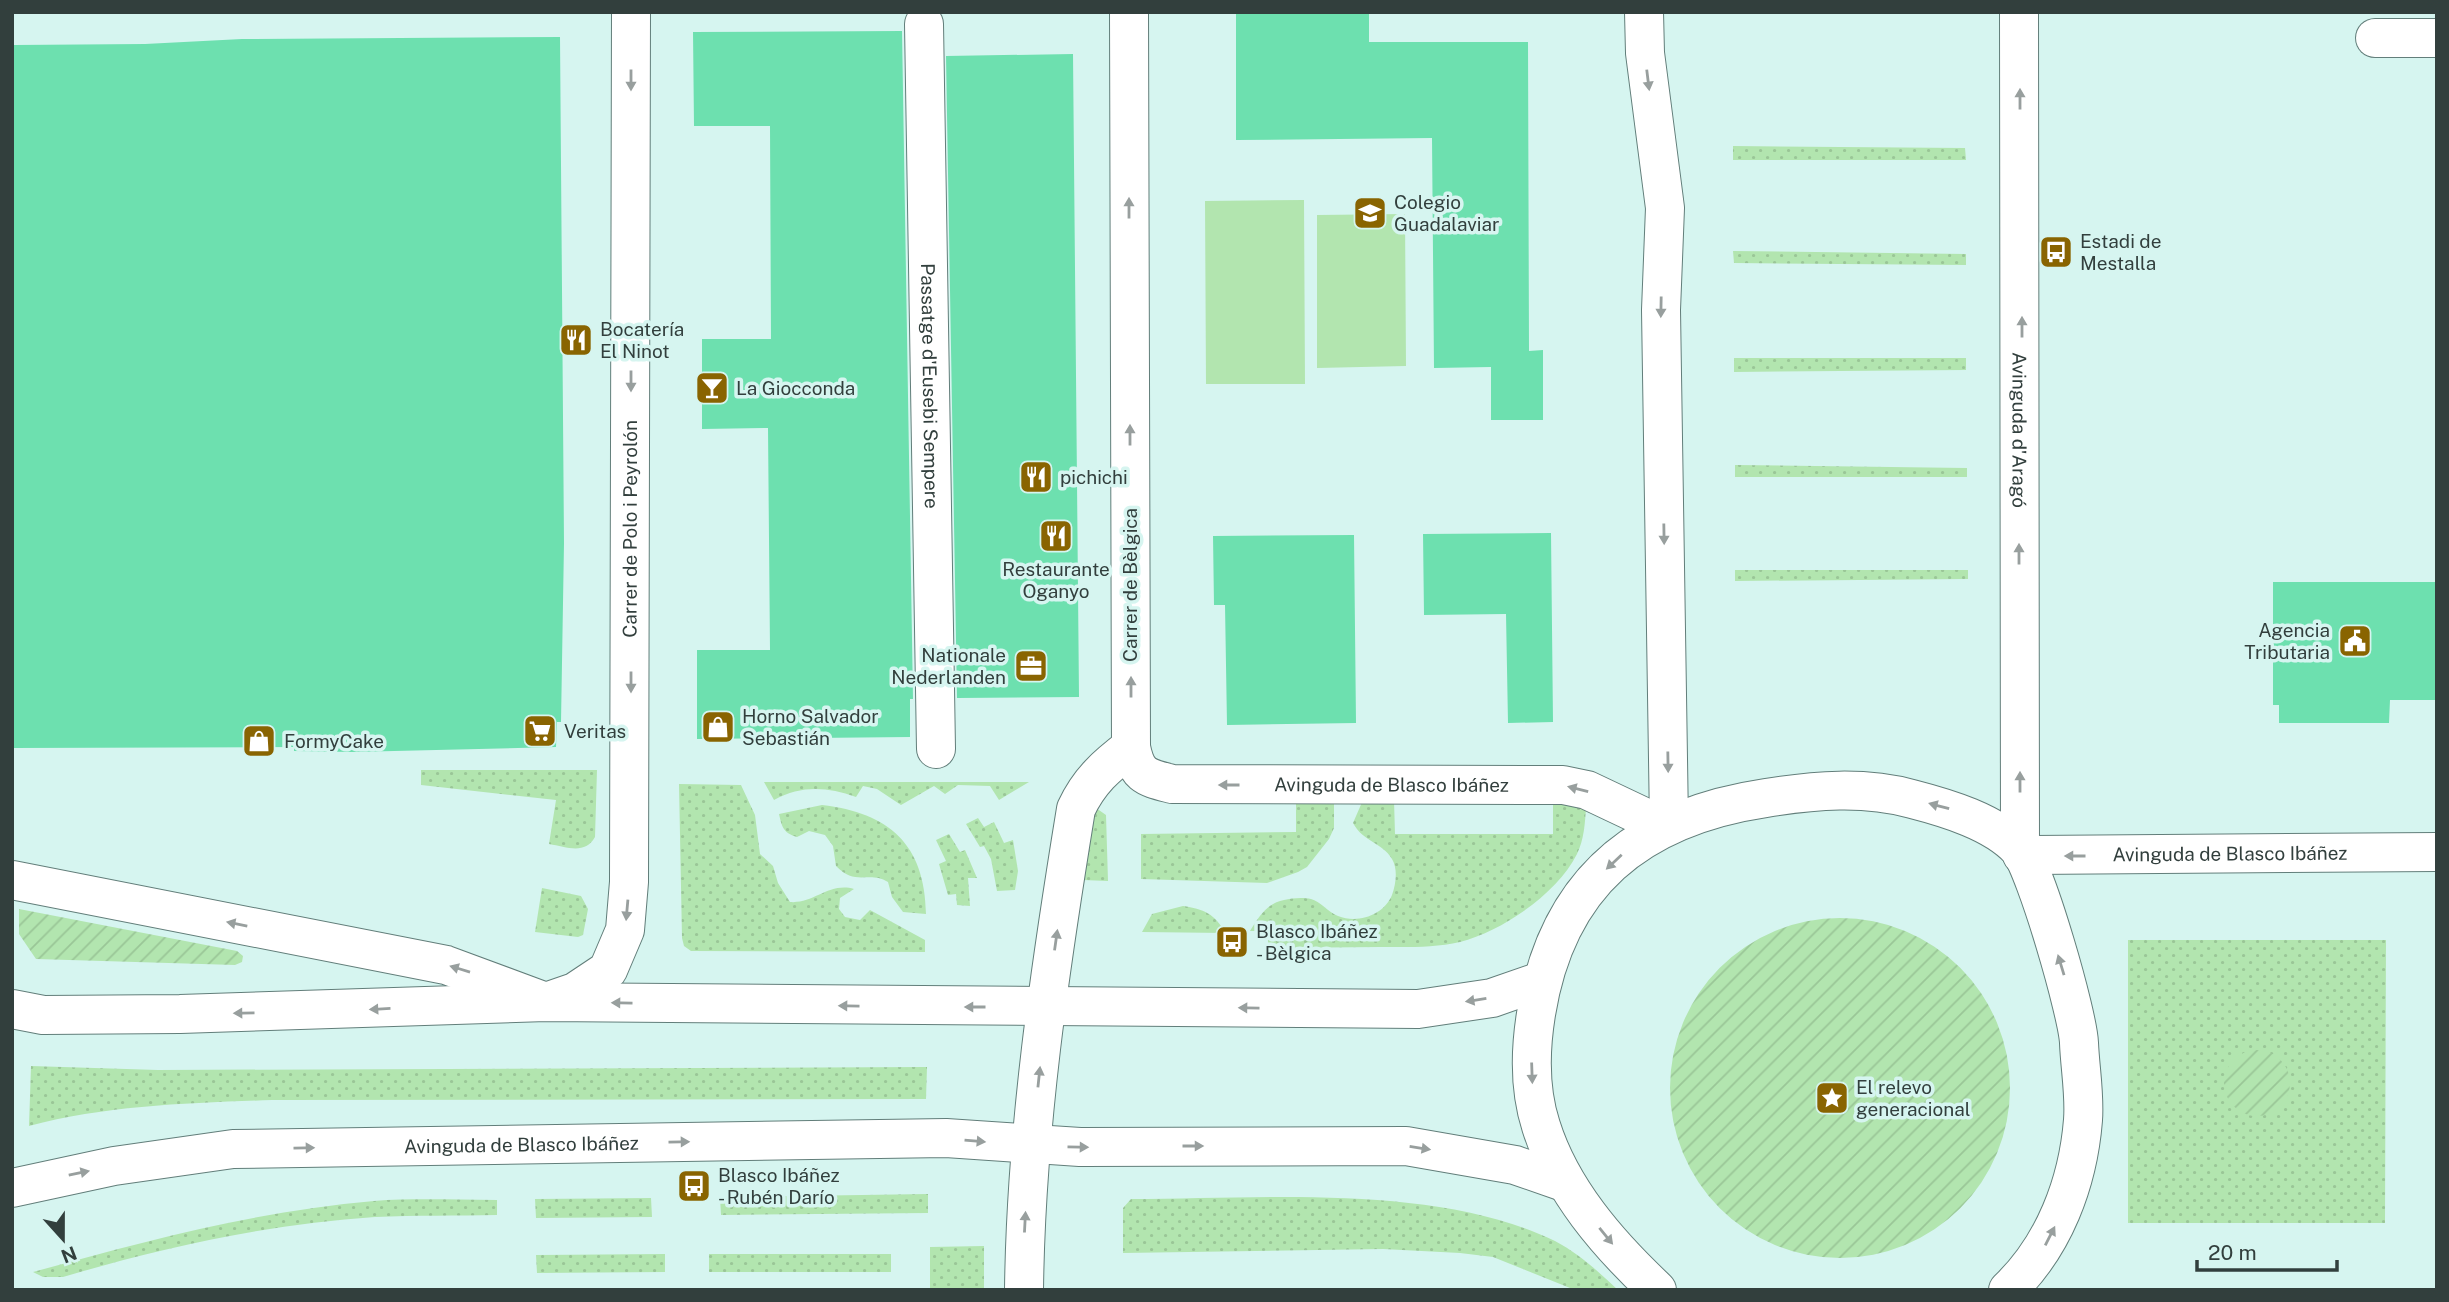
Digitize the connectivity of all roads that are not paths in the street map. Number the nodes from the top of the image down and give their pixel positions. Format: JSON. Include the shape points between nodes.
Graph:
{"nodes":[{"id":1,"x":631,"y":12,"type":"edge"},
{"id":2,"x":1129,"y":12,"type":"edge"},
{"id":3,"x":1644,"y":12,"type":"edge"},
{"id":4,"x":2019,"y":12,"type":"edge"},
{"id":5,"x":924,"y":24,"type":"dead end"},
{"id":6,"x":2375,"y":38,"type":"dead end"},
{"id":7,"x":2437,"y":38,"type":"edge"},
{"id":8,"x":1131,"y":747,"type":"junction"},
{"id":9,"x":936,"y":749,"type":"dead end"},
{"id":10,"x":1666,"y":824,"type":"junction"},
{"id":11,"x":2437,"y":852,"type":"edge"},
{"id":12,"x":2021,"y":853,"type":"junction"},
{"id":13,"x":12,"y":880,"type":"edge"},
{"id":14,"x":1541,"y":981,"type":"junction"},
{"id":15,"x":546,"y":1002,"type":"junction"},
{"id":16,"x":1046,"y":1007,"type":"junction"},
{"id":17,"x":12,"y":1009,"type":"edge"},
{"id":18,"x":1032,"y":1145,"type":"junction"},
{"id":19,"x":1564,"y":1182,"type":"junction"},
{"id":20,"x":12,"y":1188,"type":"edge"},
{"id":21,"x":1024,"y":1290,"type":"edge"},
{"id":22,"x":1657,"y":1290,"type":"edge"},
{"id":23,"x":2008,"y":1290,"type":"edge"}],
"edges":[{"from":1,"to":15,"type":"main road","name":"Carrer de Polo i Peyrolón","one_way":true,"via":[[629,882],[625,930],[608,970],[576,992]]},
{"from":8,"to":2,"type":"main road","name":"Carrer de Bèlgica","one_way":true},
{"from":3,"to":10,"type":"main road","one_way":true,"via":[[1665,208],[1661,310]]},
{"from":12,"to":4,"type":"main road","name":"Avinguda d'Aragó","one_way":true},
{"from":5,"to":9,"type":"main road","name":"Passatge d'Eusebi Sempere"},
{"from":6,"to":7,"type":"main road"},
{"from":10,"to":8,"type":"main road","name":"Avinguda de Blasco Ibáñez","one_way":true,"via":[[1587,790],[1563,785],[1172,784],[1144,776],[1134,764]]},
{"from":16,"to":8,"type":"main road","one_way":true,"via":[[1076,809],[1102,769]]},
{"from":12,"to":10,"type":"main road","one_way":true,"via":[[1956,810],[1886,792],[1814,790],[1739,802]]},
{"from":10,"to":14,"type":"main road","one_way":true,"via":[[1622,854],[1588,887],[1564,920]]},
{"from":11,"to":12,"type":"main road","name":"Avinguda de Blasco Ibáñez","one_way":true},
{"from":23,"to":12,"type":"main road","one_way":true,"via":[[2050,1238],[2073,1179],[2083,1118],[2079,1031],[2036,885]]},
{"from":15,"to":13,"type":"main road","one_way":true,"via":[[446,965]]},
{"from":14,"to":16,"type":"main road","one_way":true,"via":[[1492,998],[1418,1009]]},
{"from":14,"to":19,"type":"main road","one_way":true,"via":[[1532,1086],[1539,1122]]},
{"from":16,"to":15,"type":"main road","one_way":true},
{"from":15,"to":17,"type":"main road","one_way":true,"via":[[219,1014],[43,1015]]},
{"from":18,"to":16,"type":"main road","one_way":true},
{"from":18,"to":19,"type":"main road","name":"Avinguda de Blasco Ibáñez","one_way":true,"via":[[1406,1146],[1515,1165]]},
{"from":20,"to":18,"type":"main road","name":"Avinguda de Blasco Ibáñez","one_way":true,"via":[[114,1166],[233,1149],[946,1138]]},
{"from":21,"to":18,"type":"main road","one_way":true},
{"from":19,"to":22,"type":"main road","one_way":true,"via":[[1626,1261]]}]}
